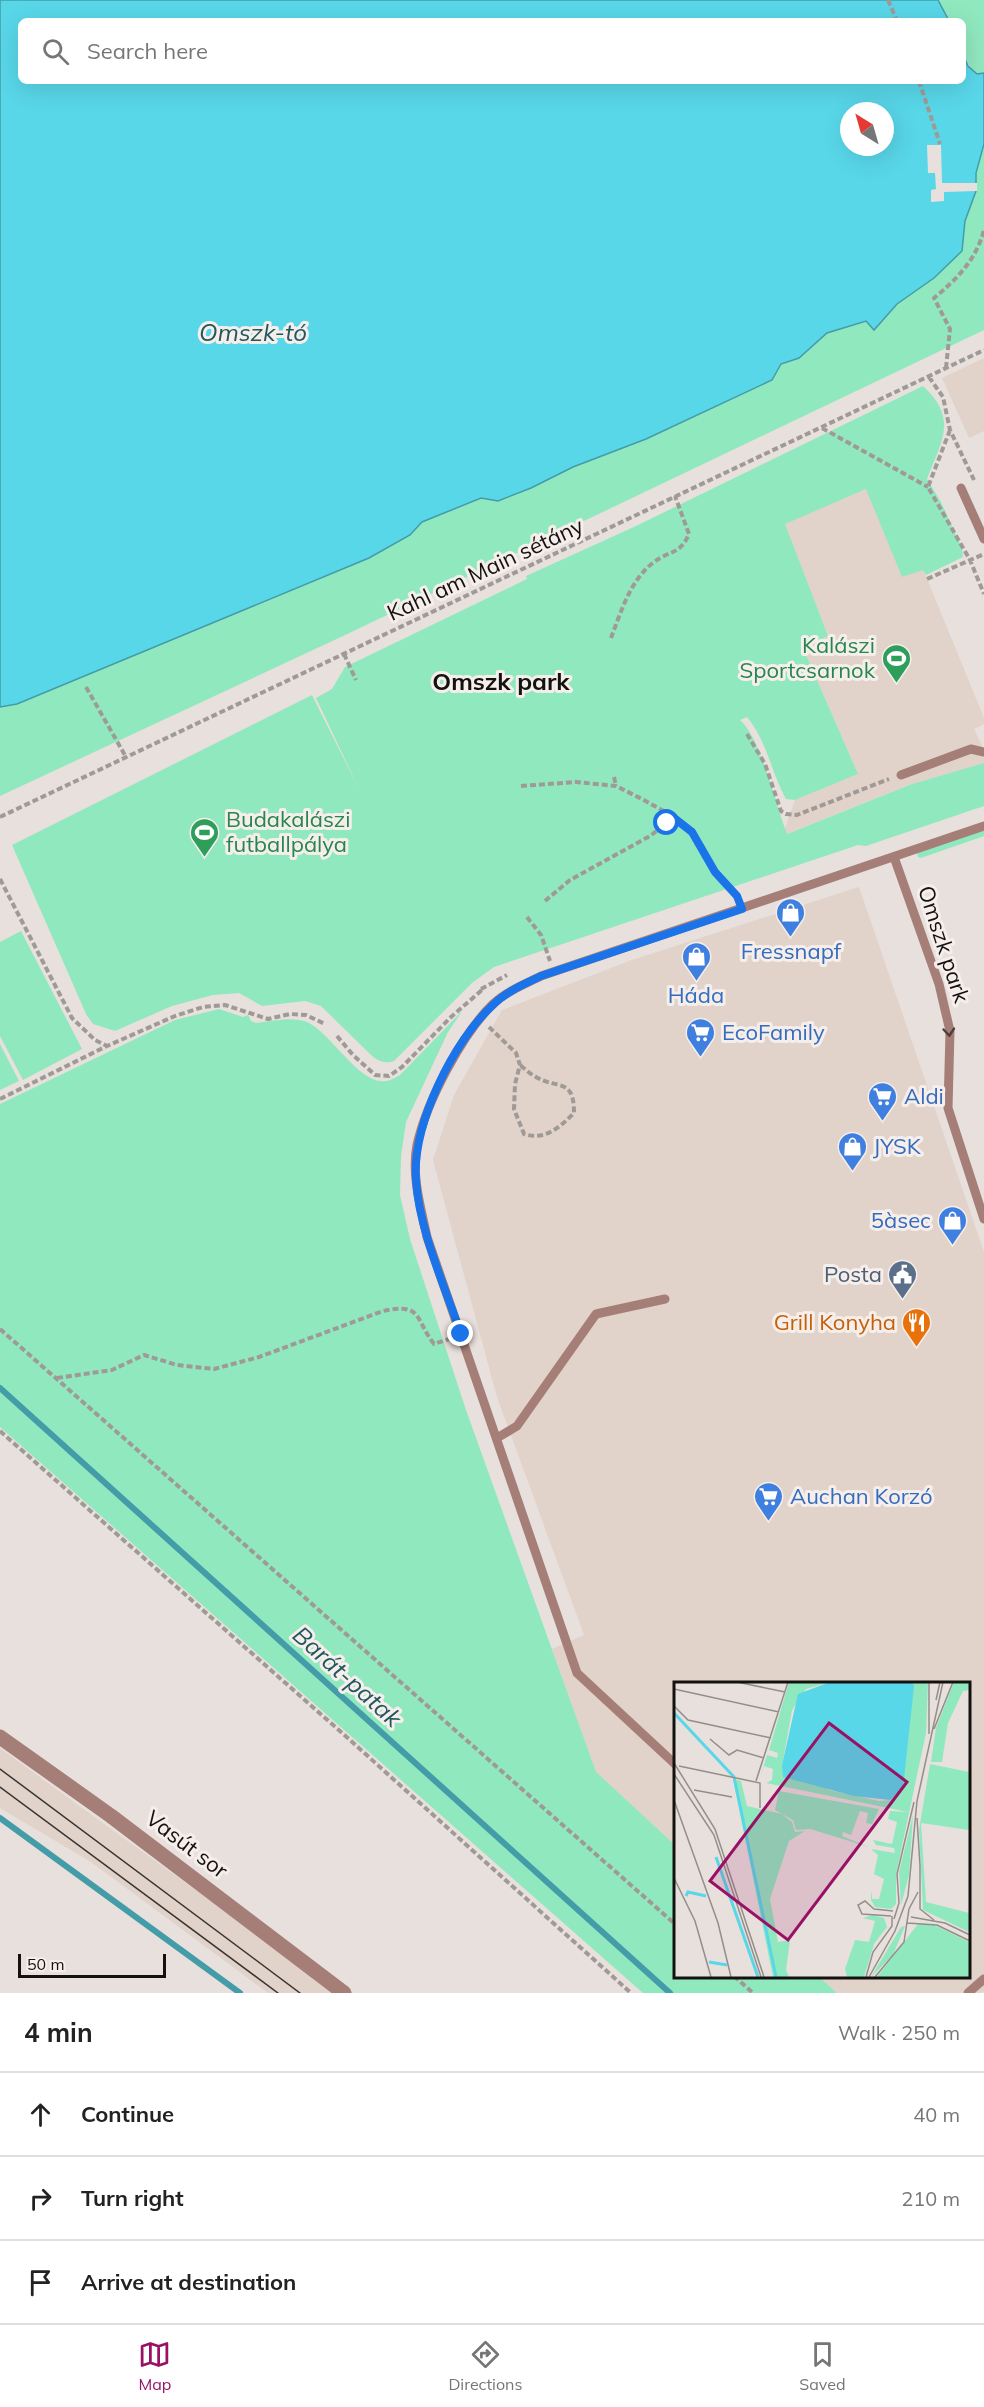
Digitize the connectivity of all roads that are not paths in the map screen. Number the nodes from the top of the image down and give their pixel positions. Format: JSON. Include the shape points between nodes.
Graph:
{"nodes":[{"id":1,"x":961,"y":488,"type":"dead end"},
{"id":2,"x":984,"y":539,"type":"edge"},
{"id":3,"x":984,"y":752,"type":"edge"},
{"id":4,"x":901,"y":775,"type":"road end"},
{"id":5,"x":984,"y":826,"type":"edge"},
{"id":6,"x":894,"y":857,"type":"junction"},
{"id":7,"x":984,"y":1220,"type":"edge"},
{"id":8,"x":665,"y":1299,"type":"dead end"},
{"id":9,"x":497,"y":1438,"type":"junction"},
{"id":10,"x":0,"y":1737,"type":"edge"},
{"id":11,"x":674,"y":1763,"type":"edge"},
{"id":12,"x":984,"y":1979,"type":"edge"},
{"id":13,"x":344,"y":1993,"type":"edge"},
{"id":14,"x":968,"y":1993,"type":"edge"}],
"edges":[{"from":1,"to":2,"type":"lane"},
{"from":3,"to":4,"type":"lane","via":[[971,749]]},
{"from":5,"to":6,"type":"lane"},
{"from":6,"to":7,"type":"lane","name":"Omszk park","one_way":true,"via":[[939,984],[950,1031],[948,1108]]},
{"from":6,"to":9,"type":"lane","via":[[514,989],[494,1003],[459,1047],[437,1090],[417,1146],[416,1181],[427,1237]]},
{"from":8,"to":9,"type":"lane","via":[[596,1314],[517,1426]]},
{"from":9,"to":11,"type":"lane","via":[[577,1672]]},
{"from":10,"to":13,"type":"street","name":"Vasút sor","via":[[111,1815]]},
{"from":12,"to":14,"type":"lane"}]}
